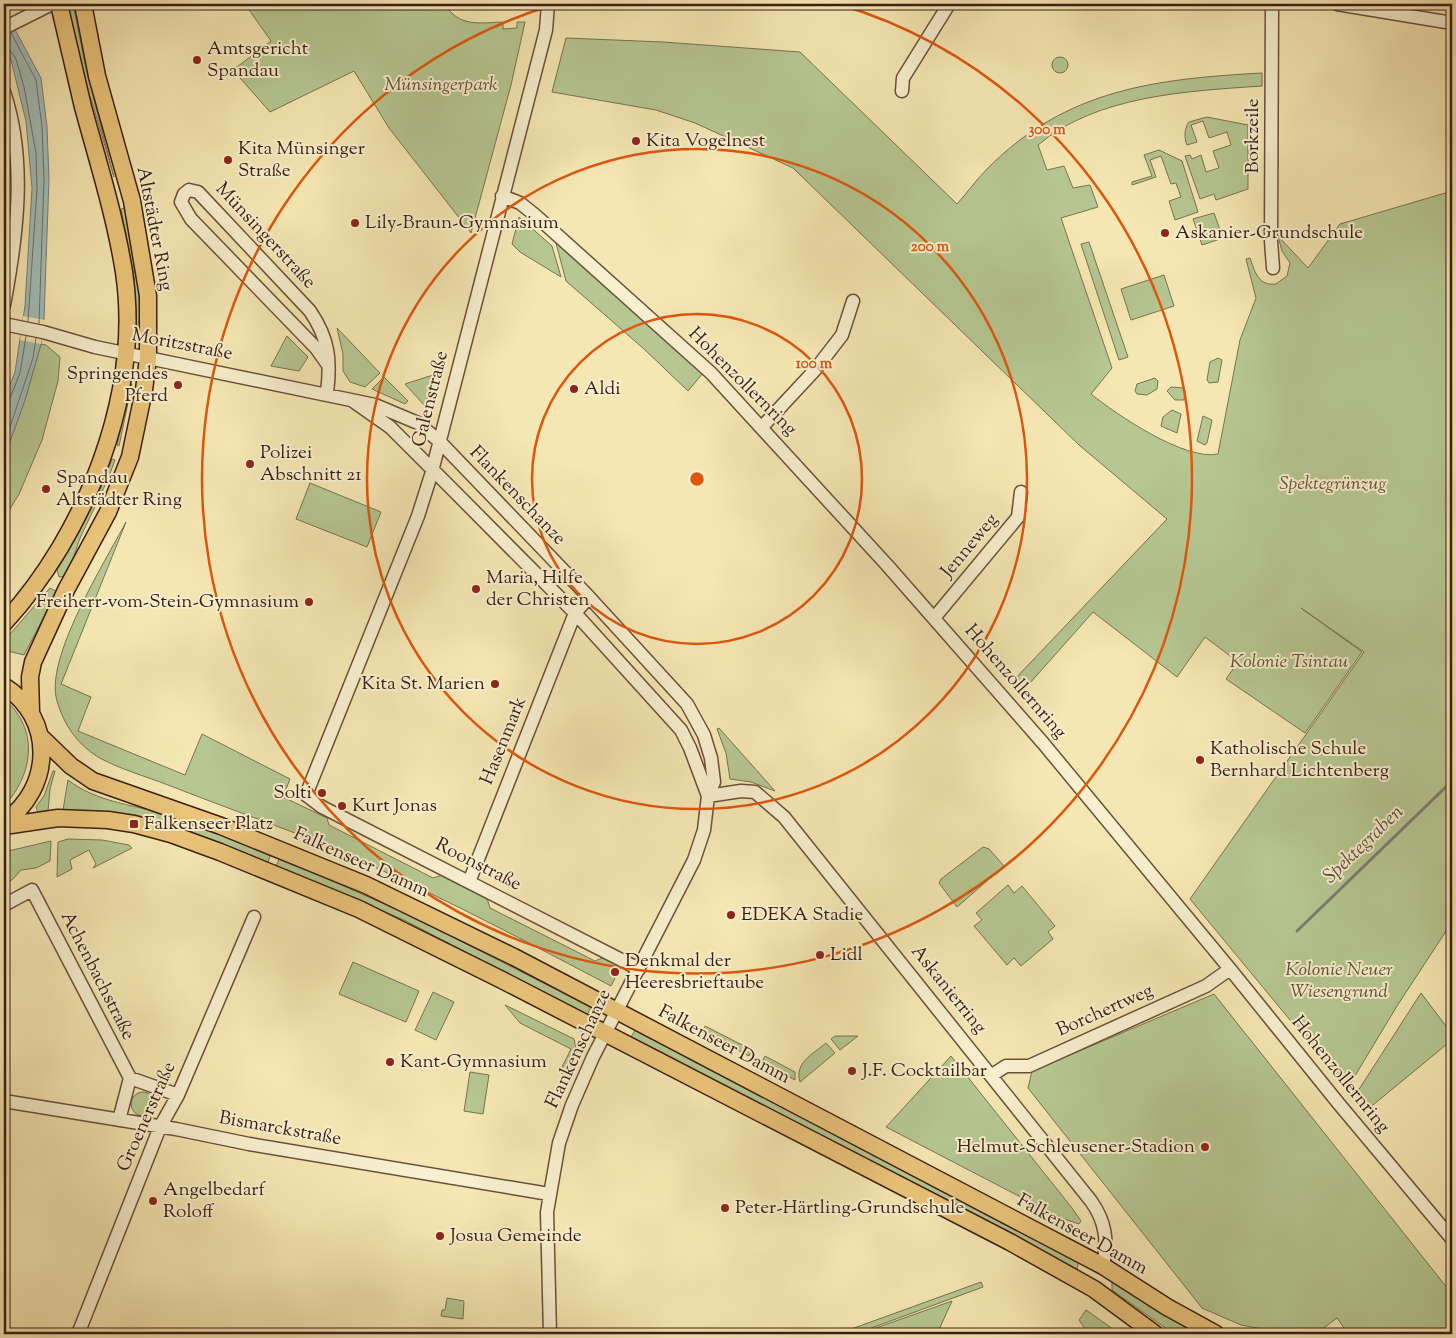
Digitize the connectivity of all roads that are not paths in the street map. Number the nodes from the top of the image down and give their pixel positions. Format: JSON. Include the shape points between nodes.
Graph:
{"nodes":[{"id":1,"x":52,"y":4,"type":"edge"},
{"id":2,"x":59,"y":4,"type":"edge"},
{"id":3,"x":83,"y":4,"type":"edge"},
{"id":4,"x":548,"y":4,"type":"edge"},
{"id":5,"x":949,"y":4,"type":"edge"},
{"id":6,"x":1272,"y":4,"type":"edge"},
{"id":7,"x":1337,"y":4,"type":"edge"},
{"id":8,"x":1452,"y":23,"type":"edge"},
{"id":9,"x":8,"y":25,"type":"edge"},
{"id":10,"x":902,"y":91,"type":"dead end"},
{"id":11,"x":4,"y":92,"type":"edge"},
{"id":12,"x":502,"y":196,"type":"junction"},
{"id":13,"x":1273,"y":268,"type":"dead end"},
{"id":14,"x":853,"y":301,"type":"dead end"},
{"id":15,"x":4,"y":305,"type":"edge"},
{"id":16,"x":4,"y":324,"type":"edge"},
{"id":17,"x":125,"y":354,"type":"junction"},
{"id":18,"x":148,"y":358,"type":"junction"},
{"id":19,"x":328,"y":365,"type":"junction"},
{"id":20,"x":327,"y":393,"type":"junction"},
{"id":21,"x":354,"y":401,"type":"junction"},
{"id":22,"x":762,"y":426,"type":"junction"},
{"id":23,"x":440,"y":442,"type":"junction"},
{"id":24,"x":432,"y":471,"type":"junction"},
{"id":25,"x":1021,"y":492,"type":"dead end"},
{"id":26,"x":589,"y":597,"type":"junction"},
{"id":27,"x":575,"y":613,"type":"junction"},
{"id":28,"x":934,"y":618,"type":"junction"},
{"id":29,"x":4,"y":623,"type":"edge"},
{"id":30,"x":4,"y":686,"type":"edge"},
{"id":31,"x":31,"y":712,"type":"junction"},
{"id":32,"x":696,"y":717,"type":"junction"},
{"id":33,"x":681,"y":730,"type":"junction"},
{"id":34,"x":42,"y":738,"type":"junction"},
{"id":35,"x":306,"y":790,"type":"joint"},
{"id":36,"x":708,"y":796,"type":"junction"},
{"id":37,"x":4,"y":822,"type":"edge"},
{"id":38,"x":4,"y":826,"type":"edge"},
{"id":39,"x":468,"y":882,"type":"junction"},
{"id":40,"x":4,"y":905,"type":"edge"},
{"id":41,"x":254,"y":917,"type":"dead end"},
{"id":42,"x":1230,"y":968,"type":"junction"},
{"id":43,"x":639,"y":969,"type":"junction"},
{"id":44,"x":617,"y":1011,"type":"junction"},
{"id":45,"x":605,"y":1034,"type":"junction"},
{"id":46,"x":992,"y":1074,"type":"junction"},
{"id":47,"x":130,"y":1078,"type":"junction"},
{"id":48,"x":178,"y":1095,"type":"junction"},
{"id":49,"x":4,"y":1101,"type":"edge"},
{"id":50,"x":119,"y":1120,"type":"junction"},
{"id":51,"x":160,"y":1127,"type":"junction"},
{"id":52,"x":549,"y":1194,"type":"junction"},
{"id":53,"x":1452,"y":1238,"type":"edge"},
{"id":54,"x":1103,"y":1266,"type":"junction"},
{"id":55,"x":1094,"y":1289,"type":"junction"},
{"id":56,"x":78,"y":1334,"type":"edge"},
{"id":57,"x":550,"y":1334,"type":"edge"},
{"id":58,"x":1155,"y":1334,"type":"edge"},
{"id":59,"x":1216,"y":1334,"type":"edge"}],
"edges":[{"from":1,"to":9,"type":"street"},
{"from":2,"to":17,"type":"main road","name":"Altstädter Ring","via":[[109,198],[124,273],[127,310]]},
{"from":3,"to":18,"type":"main road","name":"Altstädter Ring","via":[[97,76],[139,237],[148,296]]},
{"from":4,"to":12,"type":"street","name":"Galenstraße","via":[[546,30]]},
{"from":5,"to":10,"type":"street","via":[[903,78]]},
{"from":6,"to":13,"type":"street","name":"Borkzeile"},
{"from":7,"to":8,"type":"street"},
{"from":11,"to":15,"type":"street","via":[[15,136],[16,219]]},
{"from":12,"to":22,"type":"street","name":"Hohenzollernring","via":[[520,203],[535,215],[711,372]]},
{"from":12,"to":23,"type":"street","name":"Galenstraße"},
{"from":14,"to":22,"type":"street","via":[[842,335],[815,370]]},
{"from":16,"to":17,"type":"street","name":"Moritzstraße"},
{"from":17,"to":18,"type":"street","name":"Moritzstraße"},
{"from":17,"to":29,"type":"main road","name":"Altstädter Ring","via":[[106,451],[68,533],[29,593]]},
{"from":18,"to":20,"type":"street","name":"Moritzstraße"},
{"from":18,"to":31,"type":"main road","name":"Altstädter Ring","via":[[130,457],[108,512],[66,590],[33,662]]},
{"from":19,"to":19,"type":"street","name":"Münsingerstraße","via":[[326,340],[310,311],[198,192],[189,190],[184,194],[181,202],[191,219],[316,348]]},
{"from":19,"to":20,"type":"street","name":"Münsingerstraße"},
{"from":20,"to":21,"type":"street","name":"Moritzstraße"},
{"from":21,"to":23,"type":"street","name":"Moritzstraße","via":[[375,405],[418,423]]},
{"from":21,"to":24,"type":"street","name":"Moritzstraße","via":[[390,427]]},
{"from":22,"to":28,"type":"street","name":"Hohenzollernring"},
{"from":23,"to":24,"type":"street","name":"Galenstraße"},
{"from":23,"to":26,"type":"street","name":"Flankenschanze"},
{"from":24,"to":27,"type":"street","name":"Flankenschanze"},
{"from":24,"to":35,"type":"street","name":"Galenstraße","via":[[418,516]]},
{"from":25,"to":28,"type":"street","name":"Jenneweg","via":[[1018,517]]},
{"from":26,"to":27,"type":"street"},
{"from":26,"to":32,"type":"street","name":"Flankenschanze","via":[[678,692]]},
{"from":27,"to":33,"type":"street","name":"Flankenschanze"},
{"from":27,"to":39,"type":"street","name":"Hasenmark"},
{"from":28,"to":42,"type":"street","name":"Hohenzollernring","via":[[1043,743]]},
{"from":30,"to":31,"type":"main road"},
{"from":31,"to":34,"type":"main road"},
{"from":32,"to":33,"type":"street"},
{"from":32,"to":36,"type":"street","name":"Flankenschanze","via":[[711,758],[714,782]]},
{"from":33,"to":36,"type":"street","name":"Flankenschanze"},
{"from":34,"to":37,"type":"main road","via":[[41,768],[34,789],[25,803]]},
{"from":34,"to":44,"type":"main road","name":"Falkenseer Damm","via":[[71,766],[93,781],[221,826],[366,885]]},
{"from":35,"to":39,"type":"street","name":"Roonstraße","via":[[306,795],[322,807]]},
{"from":36,"to":43,"type":"street","name":"Flankenschanze","via":[[704,830],[694,860]]},
{"from":36,"to":46,"type":"street","name":"Askanierring","via":[[755,792],[784,817]]},
{"from":38,"to":45,"type":"main road","via":[[48,819],[83,819],[134,824],[171,834],[358,909]]},
{"from":39,"to":43,"type":"street","name":"Roonstraße"},
{"from":40,"to":47,"type":"street","name":"Achenbachstraße","via":[[32,890]]},
{"from":41,"to":48,"type":"street","name":"Groenerstraße"},
{"from":42,"to":46,"type":"street","name":"Borchertweg","via":[[1206,986],[1038,1062],[1029,1066],[1006,1066]]},
{"from":42,"to":53,"type":"street","name":"Hohenzollernring"},
{"from":43,"to":44,"type":"street","name":"Flankenschanze"},
{"from":44,"to":45,"type":"street","name":"Flankenschanze"},
{"from":44,"to":54,"type":"main road","name":"Falkenseer Damm"},
{"from":45,"to":52,"type":"street","name":"Flankenschanze","via":[[572,1104],[559,1143]]},
{"from":45,"to":55,"type":"main road","via":[[1010,1242]]},
{"from":46,"to":54,"type":"street","name":"Askanierring","via":[[1100,1213],[1107,1247]]},
{"from":47,"to":48,"type":"street"},
{"from":47,"to":50,"type":"street"},
{"from":48,"to":51,"type":"street","name":"Groenerstraße"},
{"from":49,"to":50,"type":"street","name":"Bismarckstraße"},
{"from":50,"to":51,"type":"street","name":"Bismarckstraße"},
{"from":51,"to":52,"type":"street","name":"Bismarckstraße"},
{"from":51,"to":56,"type":"street","name":"Groenerstraße"},
{"from":52,"to":57,"type":"street","name":"Flankenschanze"},
{"from":54,"to":55,"type":"main road"},
{"from":54,"to":59,"type":"main road","name":"Falkenseer Damm"},
{"from":55,"to":58,"type":"main road"}]}
